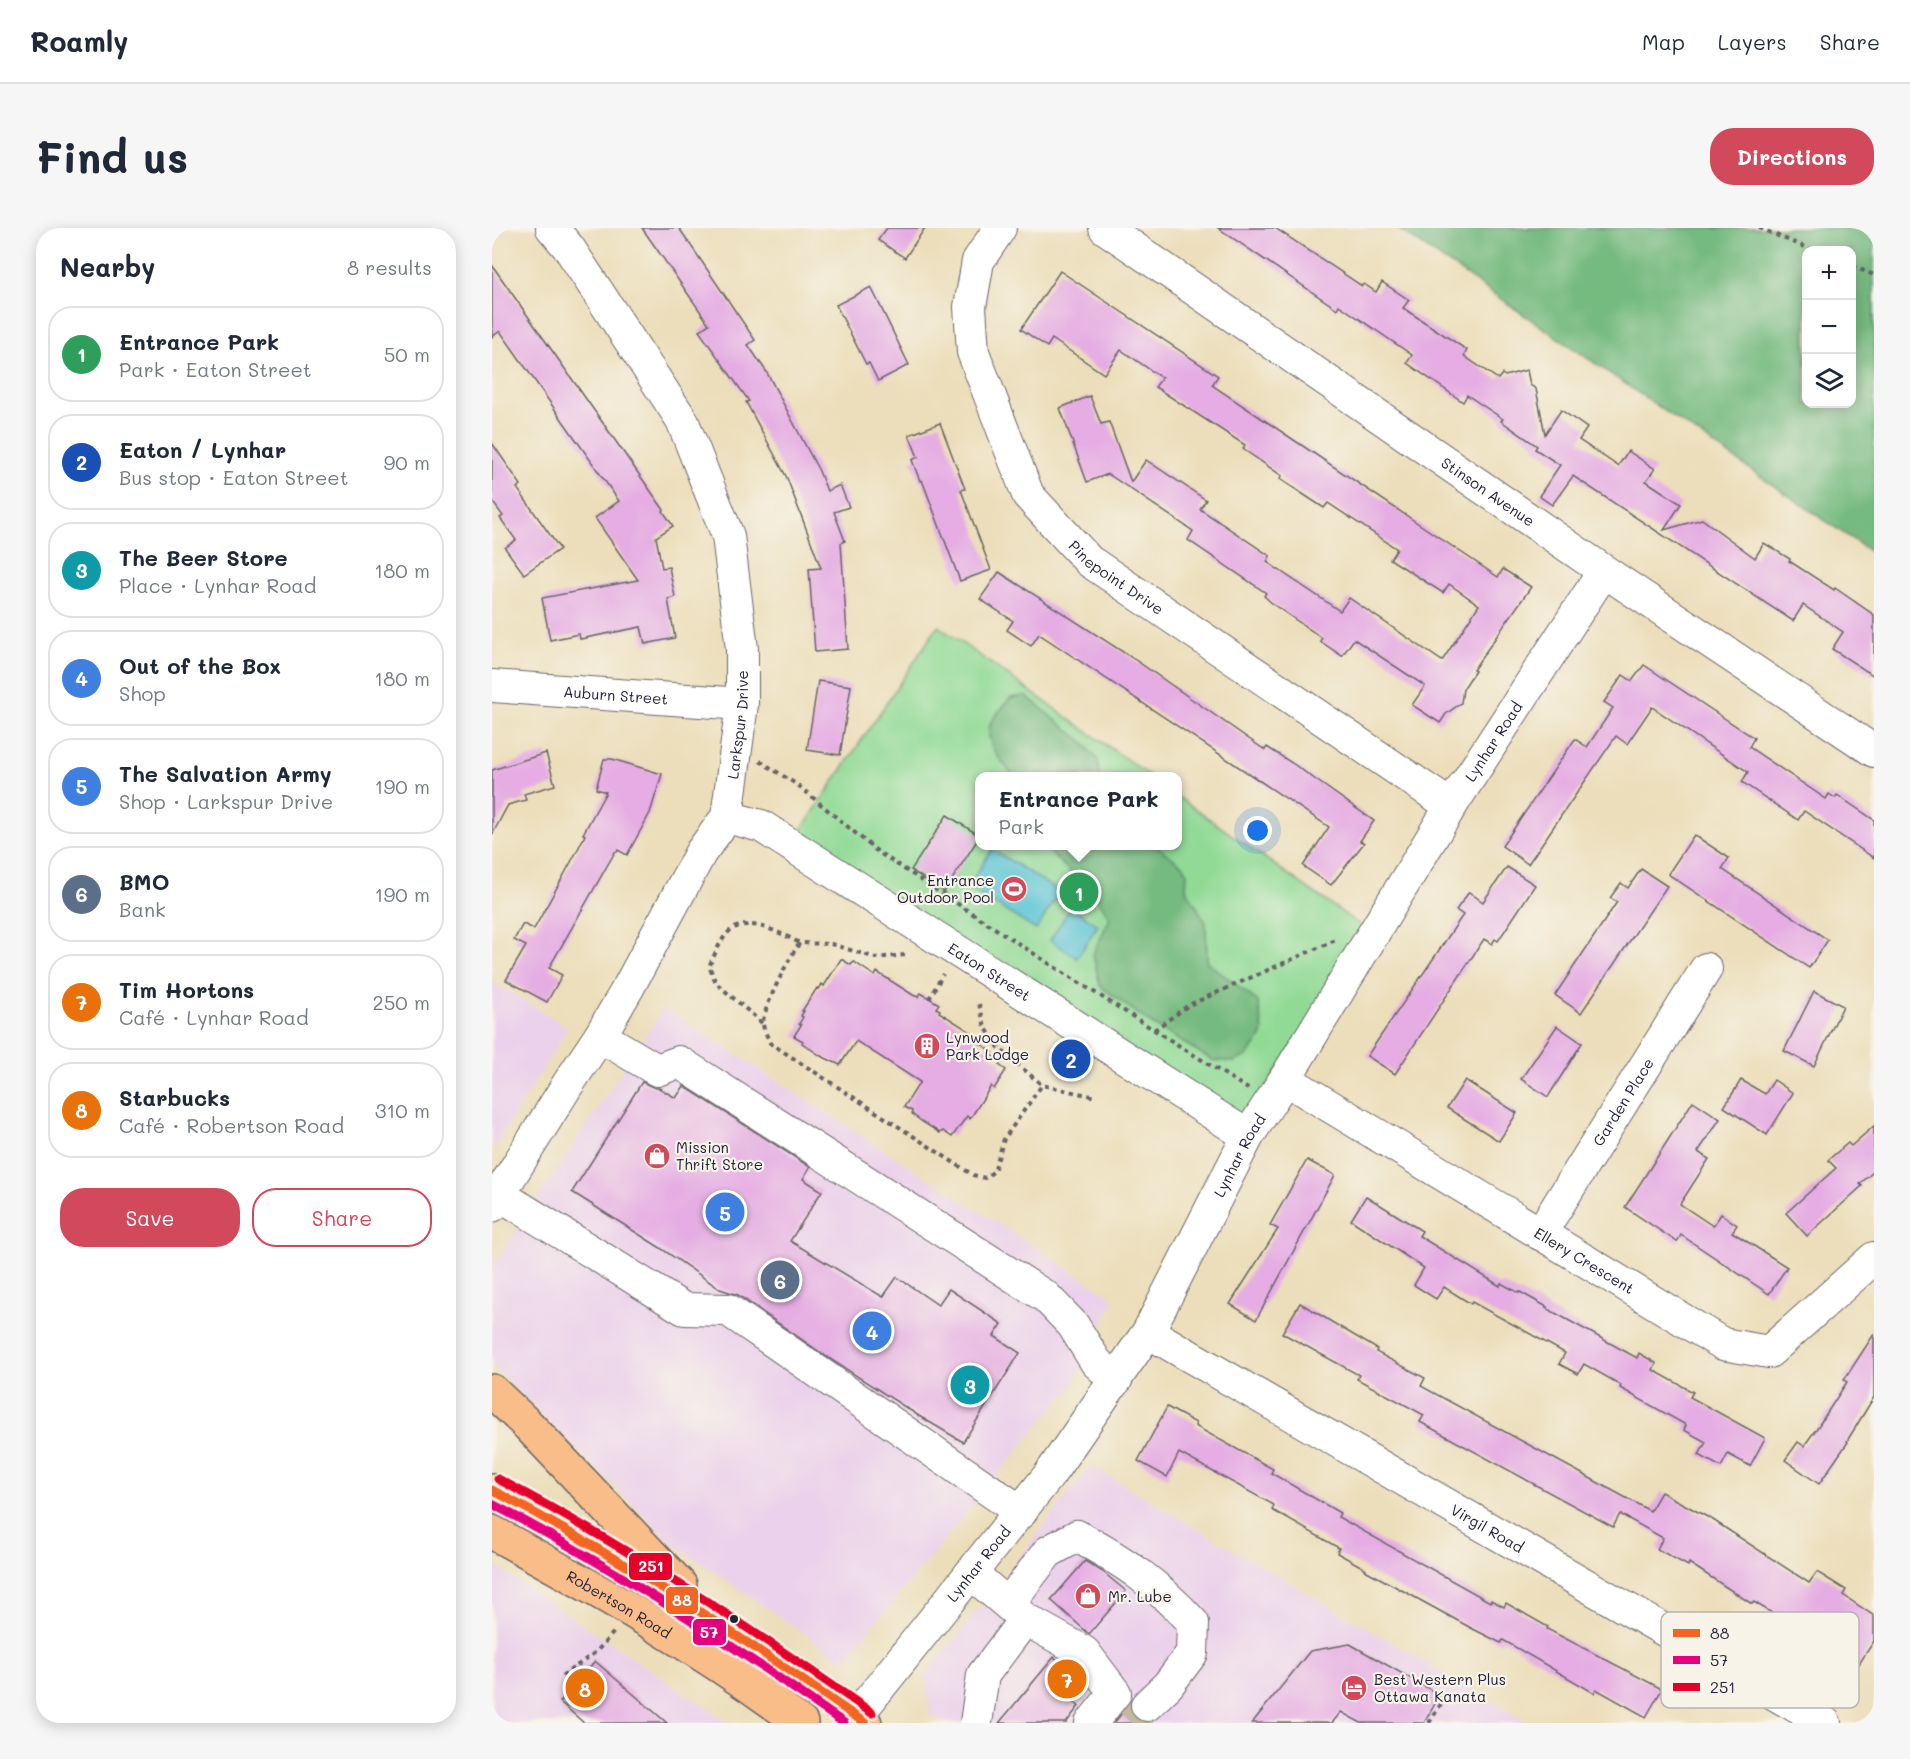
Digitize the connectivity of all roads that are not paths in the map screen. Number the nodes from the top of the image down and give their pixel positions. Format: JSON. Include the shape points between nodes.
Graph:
{"nodes":[{"id":1,"x":552,"y":228,"type":"edge"},
{"id":2,"x":1000,"y":228,"type":"edge"},
{"id":3,"x":1105,"y":228,"type":"edge"},
{"id":4,"x":1604,"y":571,"type":"junction"},
{"id":5,"x":492,"y":686,"type":"edge"},
{"id":6,"x":742,"y":704,"type":"junction"},
{"id":7,"x":1874,"y":751,"type":"edge"},
{"id":8,"x":1451,"y":806,"type":"junction"},
{"id":9,"x":727,"y":817,"type":"junction"},
{"id":10,"x":1706,"y":969,"type":"dead end"},
{"id":11,"x":600,"y":1036,"type":"junction"},
{"id":12,"x":1277,"y":1091,"type":"junction"},
{"id":13,"x":1248,"y":1136,"type":"junction"},
{"id":14,"x":496,"y":1201,"type":"edge"},
{"id":15,"x":1540,"y":1234,"type":"junction"},
{"id":16,"x":1874,"y":1258,"type":"edge"},
{"id":17,"x":1148,"y":1332,"type":"junction"},
{"id":18,"x":1116,"y":1380,"type":"junction"},
{"id":19,"x":492,"y":1391,"type":"edge"},
{"id":20,"x":492,"y":1490,"type":"edge"},
{"id":21,"x":1021,"y":1512,"type":"junction"},
{"id":22,"x":492,"y":1532,"type":"edge"},
{"id":23,"x":971,"y":1573,"type":"junction"},
{"id":24,"x":1017,"y":1612,"type":"junction"},
{"id":25,"x":715,"y":1621,"type":"junction"},
{"id":26,"x":1661,"y":1628,"type":"edge"},
{"id":27,"x":1147,"y":1705,"type":"tunnel mouth"},
{"id":28,"x":1799,"y":1708,"type":"edge"},
{"id":29,"x":857,"y":1721,"type":"edge"},
{"id":30,"x":801,"y":1723,"type":"edge"},
{"id":31,"x":975,"y":1723,"type":"edge"},
{"id":32,"x":1091,"y":1723,"type":"edge"},
{"id":33,"x":1825,"y":1723,"type":"edge"}],
"edges":[{"from":1,"to":6,"type":"street","name":"Larkspur Drive","via":[[682,420],[728,536],[742,649]]},
{"from":2,"to":8,"type":"street","name":"Pinepoint Drive","via":[[978,261],[970,307],[973,352],[1028,495],[1089,561]]},
{"from":3,"to":4,"type":"street","name":"Stinson Avenue"},
{"from":4,"to":7,"type":"street","name":"Stinson Avenue"},
{"from":4,"to":8,"type":"street","name":"Lynhar Road"},
{"from":5,"to":6,"type":"street","name":"Auburn Street"},
{"from":6,"to":9,"type":"street","name":"Larkspur Drive"},
{"from":8,"to":12,"type":"street","name":"Lynhar Road"},
{"from":9,"to":11,"type":"street","name":"Larkspur Drive","via":[[701,852]]},
{"from":9,"to":13,"type":"street","name":"Eaton Street","via":[[761,826]]},
{"from":10,"to":15,"type":"street","name":"Garden Place"},
{"from":11,"to":14,"type":"street","name":"Larkspur Drive"},
{"from":11,"to":18,"type":"street","via":[[657,1070],[679,1062],[1046,1297],[1073,1325],[1096,1362]]},
{"from":12,"to":13,"type":"street","name":"Lynhar Road"},
{"from":12,"to":15,"type":"street","name":"Ellery Crescent"},
{"from":13,"to":17,"type":"street","name":"Lynhar Road"},
{"from":14,"to":21,"type":"street","via":[[684,1309],[728,1311]]},
{"from":15,"to":16,"type":"street","name":"Ellery Crescent","via":[[1723,1344],[1769,1352]]},
{"from":17,"to":18,"type":"street","name":"Lynhar Road"},
{"from":17,"to":26,"type":"street","name":"Virgil Road"},
{"from":18,"to":21,"type":"street","name":"Lynhar Road"},
{"from":19,"to":25,"type":"main road"},
{"from":20,"to":25,"type":"main road"},
{"from":21,"to":23,"type":"street","name":"Lynhar Road"},
{"from":22,"to":30,"type":"main road","name":"Robertson Road","via":[[577,1578],[715,1663]]},
{"from":23,"to":24,"type":"street"},
{"from":23,"to":29,"type":"street","name":"Lynhar Road"},
{"from":24,"to":27,"type":"street","via":[[1048,1552],[1077,1536],[1125,1562],[1169,1596],[1193,1623],[1192,1653]]},
{"from":24,"to":31,"type":"street","via":[[983,1676]]},
{"from":24,"to":32,"type":"street","via":[[1084,1652],[1115,1693]]},
{"from":25,"to":29,"type":"main road","via":[[808,1682]]},
{"from":28,"to":33,"type":"street","name":"Virgil Road"}]}
